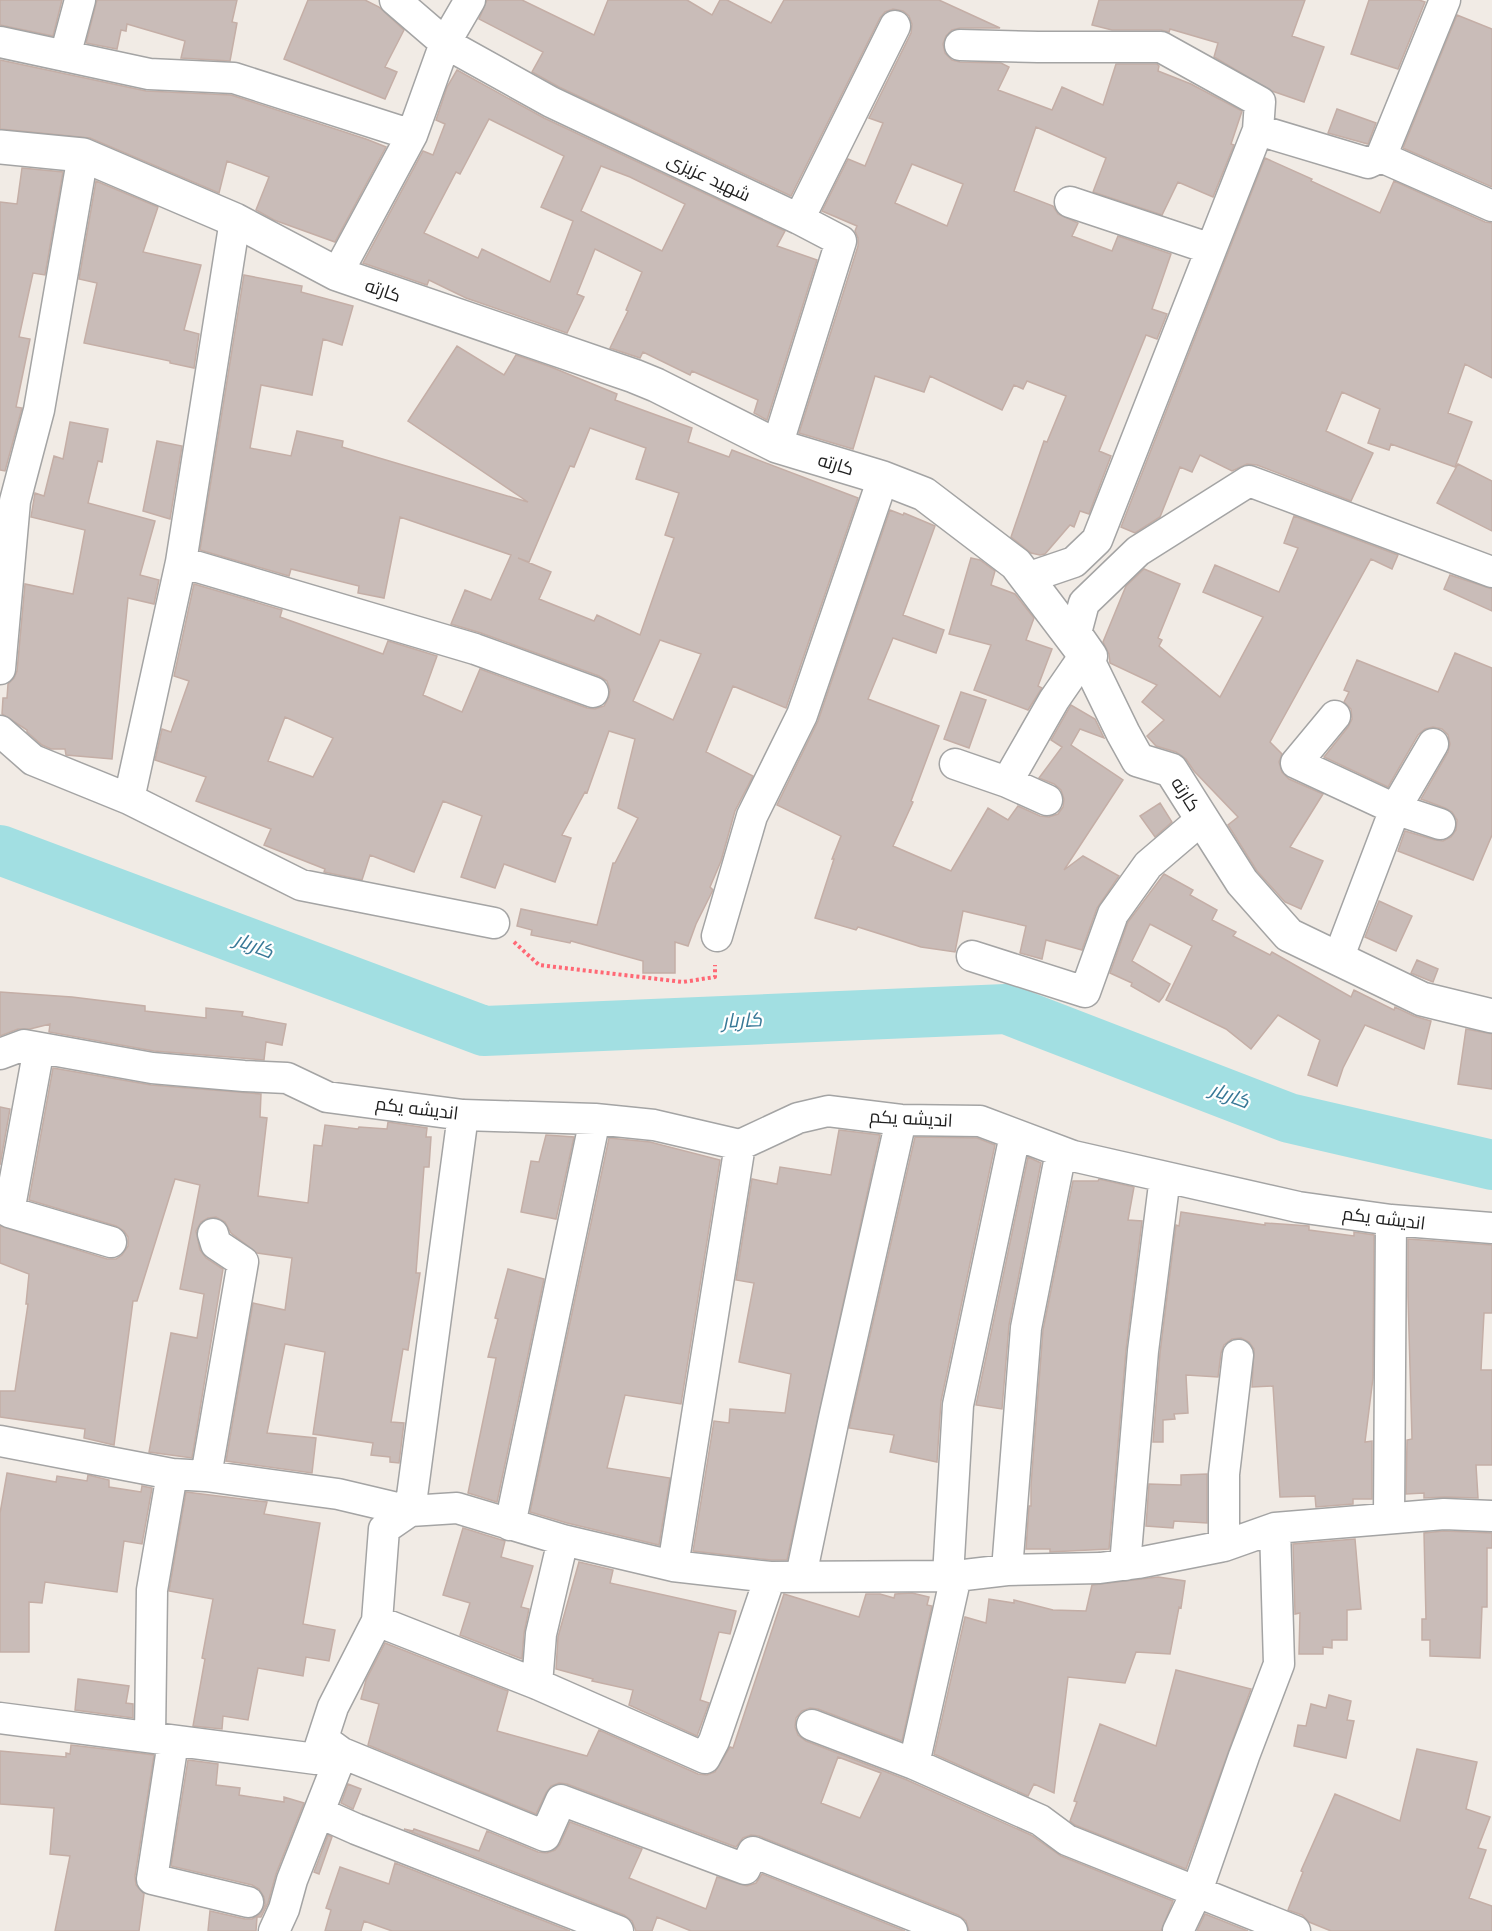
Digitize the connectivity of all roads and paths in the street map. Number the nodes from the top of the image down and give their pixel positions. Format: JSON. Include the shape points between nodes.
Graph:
{"nodes":[{"id":1,"x":80,"y":0,"type":"edge"},
{"id":2,"x":395,"y":0,"type":"edge"},
{"id":3,"x":470,"y":0,"type":"edge"},
{"id":4,"x":1445,"y":0,"type":"edge"},
{"id":5,"x":895,"y":26,"type":"dead end"},
{"id":6,"x":0,"y":42,"type":"edge"},
{"id":7,"x":445,"y":43,"type":"junction"},
{"id":8,"x":960,"y":45,"type":"dead end"},
{"id":9,"x":65,"y":56,"type":"junction"},
{"id":10,"x":1258,"y":130,"type":"junction"},
{"id":11,"x":412,"y":135,"type":"junction"},
{"id":12,"x":0,"y":147,"type":"edge"},
{"id":13,"x":83,"y":155,"type":"junction"},
{"id":14,"x":1381,"y":157,"type":"junction"},
{"id":15,"x":1070,"y":202,"type":"dead end"},
{"id":16,"x":1492,"y":206,"type":"edge"},
{"id":17,"x":799,"y":219,"type":"junction"},
{"id":18,"x":235,"y":220,"type":"junction"},
{"id":19,"x":1211,"y":249,"type":"junction"},
{"id":20,"x":337,"y":274,"type":"junction"},
{"id":21,"x":777,"y":446,"type":"junction"},
{"id":22,"x":883,"y":478,"type":"junction"},
{"id":23,"x":181,"y":562,"type":"junction"},
{"id":24,"x":1492,"y":572,"type":"edge"},
{"id":25,"x":1027,"y":578,"type":"junction"},
{"id":26,"x":1085,"y":655,"type":"junction"},
{"id":27,"x":0,"y":669,"type":"edge"},
{"id":28,"x":592,"y":692,"type":"dead end"},
{"id":29,"x":1335,"y":716,"type":"dead end"},
{"id":30,"x":0,"y":731,"type":"edge"},
{"id":31,"x":1123,"y":733,"type":"junction"},
{"id":32,"x":1433,"y":744,"type":"dead end"},
{"id":33,"x":955,"y":764,"type":"dead end"},
{"id":34,"x":1007,"y":782,"type":"junction"},
{"id":35,"x":129,"y":799,"type":"junction"},
{"id":36,"x":1047,"y":800,"type":"dead end"},
{"id":37,"x":1395,"y":809,"type":"junction"},
{"id":38,"x":1202,"y":819,"type":"junction"},
{"id":39,"x":1440,"y":824,"type":"dead end"},
{"id":40,"x":494,"y":923,"type":"joint"},
{"id":41,"x":717,"y":936,"type":"joint"},
{"id":42,"x":972,"y":956,"type":"dead end"},
{"id":43,"x":1338,"y":959,"type":"junction"},
{"id":44,"x":1492,"y":1016,"type":"edge"},
{"id":45,"x":39,"y":1048,"type":"junction"},
{"id":46,"x":0,"y":1054,"type":"edge"},
{"id":47,"x":463,"y":1115,"type":"junction"},
{"id":48,"x":595,"y":1119,"type":"junction"},
{"id":49,"x":901,"y":1120,"type":"junction"},
{"id":50,"x":1015,"y":1135,"type":"junction"},
{"id":51,"x":740,"y":1145,"type":"junction"},
{"id":52,"x":1061,"y":1152,"type":"junction"},
{"id":53,"x":1165,"y":1177,"type":"junction"},
{"id":54,"x":1391,"y":1220,"type":"junction"},
{"id":55,"x":1492,"y":1228,"type":"edge"},
{"id":56,"x":213,"y":1234,"type":"dead end"},
{"id":57,"x":111,"y":1242,"type":"dead end"},
{"id":58,"x":1238,"y":1355,"type":"dead end"},
{"id":59,"x":0,"y":1442,"type":"edge"},
{"id":60,"x":172,"y":1474,"type":"junction"},
{"id":61,"x":206,"y":1476,"type":"junction"},
{"id":62,"x":410,"y":1511,"type":"junction"},
{"id":63,"x":1492,"y":1516,"type":"edge"},
{"id":64,"x":1389,"y":1517,"type":"junction"},
{"id":65,"x":510,"y":1525,"type":"junction"},
{"id":66,"x":1275,"y":1528,"type":"junction"},
{"id":67,"x":563,"y":1540,"type":"junction"},
{"id":68,"x":1224,"y":1546,"type":"junction"},
{"id":69,"x":1125,"y":1565,"type":"junction"},
{"id":70,"x":673,"y":1566,"type":"junction"},
{"id":71,"x":1007,"y":1570,"type":"junction"},
{"id":72,"x":801,"y":1576,"type":"junction"},
{"id":73,"x":952,"y":1576,"type":"junction"},
{"id":74,"x":770,"y":1577,"type":"junction"},
{"id":75,"x":377,"y":1621,"type":"junction"},
{"id":76,"x":537,"y":1684,"type":"junction"},
{"id":77,"x":0,"y":1718,"type":"edge"},
{"id":78,"x":812,"y":1725,"type":"dead end"},
{"id":79,"x":162,"y":1739,"type":"junction"},
{"id":80,"x":333,"y":1746,"type":"junction"},
{"id":81,"x":914,"y":1764,"type":"junction"},
{"id":82,"x":320,"y":1813,"type":"junction"},
{"id":83,"x":1197,"y":1891,"type":"junction"},
{"id":84,"x":248,"y":1902,"type":"dead end"},
{"id":85,"x":937,"y":1928,"type":"edge"},
{"id":86,"x":274,"y":1931,"type":"edge"},
{"id":87,"x":618,"y":1931,"type":"edge"},
{"id":88,"x":1178,"y":1931,"type":"edge"},
{"id":89,"x":1295,"y":1931,"type":"edge"}],
"edges":[{"from":1,"to":9,"type":"street"},
{"from":2,"to":7,"type":"street","name":"شهید عزیزی"},
{"from":3,"to":7,"type":"street"},
{"from":4,"to":14,"type":"street"},
{"from":5,"to":17,"type":"street"},
{"from":6,"to":9,"type":"street"},
{"from":7,"to":11,"type":"street"},
{"from":7,"to":17,"type":"street","name":"شهید عزیزی","via":[[551,102]]},
{"from":8,"to":10,"type":"street","via":[[1161,47],[1260,102]]},
{"from":9,"to":11,"type":"street","via":[[149,74],[234,78]]},
{"from":10,"to":14,"type":"street","via":[[1368,163]]},
{"from":10,"to":19,"type":"street"},
{"from":11,"to":20,"type":"street"},
{"from":12,"to":13,"type":"street","name":"کارته"},
{"from":13,"to":18,"type":"street","name":"کارته"},
{"from":13,"to":27,"type":"street","via":[[39,410],[15,501]]},
{"from":14,"to":16,"type":"street"},
{"from":15,"to":19,"type":"street"},
{"from":17,"to":21,"type":"street","name":"شهید عزیزی","via":[[841,241]]},
{"from":18,"to":20,"type":"street","name":"کارته"},
{"from":18,"to":23,"type":"street"},
{"from":19,"to":25,"type":"street","via":[[1097,540],[1074,562]]},
{"from":20,"to":21,"type":"street","name":"کارته","via":[[656,384]]},
{"from":21,"to":22,"type":"street","name":"کارته"},
{"from":22,"to":25,"type":"street","name":"کارته","via":[[924,494],[1016,564]]},
{"from":22,"to":41,"type":"street","via":[[802,715],[752,816]]},
{"from":23,"to":28,"type":"street","via":[[475,649]]},
{"from":23,"to":35,"type":"street"},
{"from":24,"to":31,"type":"street","via":[[1250,481],[1138,551],[1084,603],[1076,633],[1100,668]]},
{"from":25,"to":26,"type":"street","name":"کارته"},
{"from":26,"to":31,"type":"street","name":"کارته"},
{"from":26,"to":34,"type":"street"},
{"from":29,"to":37,"type":"street","via":[[1296,763]]},
{"from":30,"to":35,"type":"street","via":[[33,760]]},
{"from":31,"to":38,"type":"street","name":"کارته","via":[[1138,760],[1171,770]]},
{"from":32,"to":37,"type":"street"},
{"from":33,"to":34,"type":"street"},
{"from":34,"to":36,"type":"street"},
{"from":35,"to":40,"type":"street","via":[[301,885]]},
{"from":37,"to":39,"type":"street"},
{"from":37,"to":43,"type":"street"},
{"from":38,"to":42,"type":"street","via":[[1148,865],[1113,914],[1085,992]]},
{"from":38,"to":43,"type":"street","name":"کارته","via":[[1242,882],[1289,935]]},
{"from":40,"to":41,"type":"path","via":[[539,965],[683,982],[715,977]]},
{"from":43,"to":44,"type":"street","name":"کارته","via":[[1422,999]]},
{"from":45,"to":46,"type":"street","name":"اندیشه یکم","via":[[24,1045]]},
{"from":45,"to":47,"type":"street","name":"اندیشه یکم","via":[[152,1068],[287,1078],[327,1097]]},
{"from":45,"to":57,"type":"street","via":[[9,1212]]},
{"from":47,"to":48,"type":"street","name":"اندیشه یکم"},
{"from":47,"to":62,"type":"street"},
{"from":48,"to":51,"type":"street","name":"اندیشه یکم","via":[[654,1125]]},
{"from":48,"to":65,"type":"street"},
{"from":49,"to":50,"type":"street","name":"اندیشه یکم","via":[[980,1121]]},
{"from":49,"to":51,"type":"street","name":"اندیشه یکم","via":[[828,1111],[798,1119]]},
{"from":49,"to":72,"type":"street"},
{"from":50,"to":52,"type":"street","name":"اندیشه یکم"},
{"from":50,"to":73,"type":"street","via":[[958,1405]]},
{"from":51,"to":70,"type":"street"},
{"from":52,"to":53,"type":"street","name":"اندیشه یکم"},
{"from":52,"to":71,"type":"street","via":[[1026,1328]]},
{"from":53,"to":54,"type":"street","name":"اندیشه یکم","via":[[1298,1207]]},
{"from":53,"to":69,"type":"street","via":[[1143,1350]]},
{"from":54,"to":55,"type":"street","name":"اندیشه یکم"},
{"from":54,"to":64,"type":"street"},
{"from":56,"to":61,"type":"street","via":[[216,1244],[243,1262]]},
{"from":58,"to":68,"type":"street","via":[[1224,1474]]},
{"from":59,"to":60,"type":"street"},
{"from":60,"to":61,"type":"street"},
{"from":60,"to":79,"type":"street","via":[[152,1590]]},
{"from":61,"to":62,"type":"street","via":[[338,1494]]},
{"from":62,"to":65,"type":"street","via":[[457,1508]]},
{"from":62,"to":75,"type":"street","via":[[384,1529]]},
{"from":63,"to":64,"type":"street"},
{"from":64,"to":66,"type":"street"},
{"from":65,"to":67,"type":"street"},
{"from":66,"to":68,"type":"street"},
{"from":66,"to":83,"type":"street","via":[[1280,1664]]},
{"from":67,"to":70,"type":"street"},
{"from":67,"to":76,"type":"street","via":[[542,1634]]},
{"from":68,"to":69,"type":"street"},
{"from":69,"to":71,"type":"street"},
{"from":70,"to":74,"type":"street"},
{"from":71,"to":73,"type":"street"},
{"from":72,"to":73,"type":"street"},
{"from":72,"to":74,"type":"street"},
{"from":73,"to":81,"type":"street"},
{"from":74,"to":76,"type":"street","via":[[705,1758]]},
{"from":75,"to":76,"type":"street"},
{"from":75,"to":80,"type":"street","via":[[333,1707]]},
{"from":77,"to":79,"type":"street"},
{"from":78,"to":81,"type":"street"},
{"from":79,"to":80,"type":"street","via":[[316,1759]]},
{"from":79,"to":84,"type":"street","via":[[152,1879]]},
{"from":80,"to":82,"type":"street"},
{"from":80,"to":85,"type":"street","via":[[545,1836],[561,1800],[746,1869],[753,1852]]},
{"from":81,"to":83,"type":"street","via":[[1040,1820],[1067,1839]]},
{"from":82,"to":86,"type":"street"},
{"from":82,"to":87,"type":"street"},
{"from":83,"to":88,"type":"street"},
{"from":83,"to":89,"type":"street"}]}
